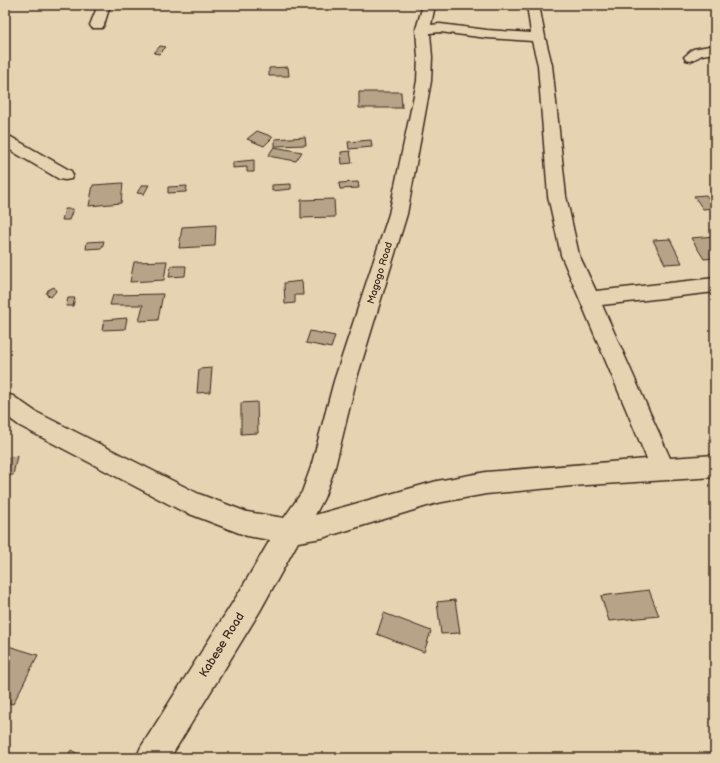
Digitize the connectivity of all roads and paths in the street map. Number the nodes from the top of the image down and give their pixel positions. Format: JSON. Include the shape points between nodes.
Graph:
{"nodes":[{"id":1,"x":104,"y":5,"type":"edge"},
{"id":2,"x":429,"y":5,"type":"edge"},
{"id":3,"x":533,"y":5,"type":"edge"},
{"id":4,"x":98,"y":25,"type":"dead end"},
{"id":5,"x":422,"y":29,"type":"junction"},
{"id":6,"x":538,"y":36,"type":"junction"},
{"id":7,"x":715,"y":49,"type":"edge"},
{"id":8,"x":690,"y":58,"type":"dead end"},
{"id":9,"x":5,"y":140,"type":"edge"},
{"id":10,"x":65,"y":175,"type":"dead end"},
{"id":11,"x":715,"y":285,"type":"edge"},
{"id":12,"x":590,"y":298,"type":"junction"},
{"id":13,"x":5,"y":403,"type":"edge"},
{"id":14,"x":715,"y":466,"type":"edge"},
{"id":15,"x":662,"y":469,"type":"junction"},
{"id":16,"x":290,"y":531,"type":"junction"},
{"id":17,"x":152,"y":758,"type":"edge"}],
"edges":[{"from":1,"to":4,"type":"street"},
{"from":2,"to":5,"type":"street","name":"Magogo Road"},
{"from":3,"to":6,"type":"street"},
{"from":5,"to":6,"type":"street","via":[[440,28],[487,34]]},
{"from":5,"to":16,"type":"street","name":"Magogo Road","via":[[424,81],[398,214],[345,381],[315,492]]},
{"from":6,"to":12,"type":"street","via":[[545,65],[557,196],[570,255]]},
{"from":7,"to":8,"type":"street","via":[[698,52]]},
{"from":9,"to":10,"type":"street"},
{"from":11,"to":12,"type":"street"},
{"from":12,"to":15,"type":"street"},
{"from":13,"to":16,"type":"street","via":[[28,419],[191,504],[247,524]]},
{"from":14,"to":15,"type":"street"},
{"from":15,"to":16,"type":"street","via":[[486,483],[437,492],[322,526]]},
{"from":16,"to":17,"type":"street","name":"Kabese Road","via":[[250,601]]}]}
